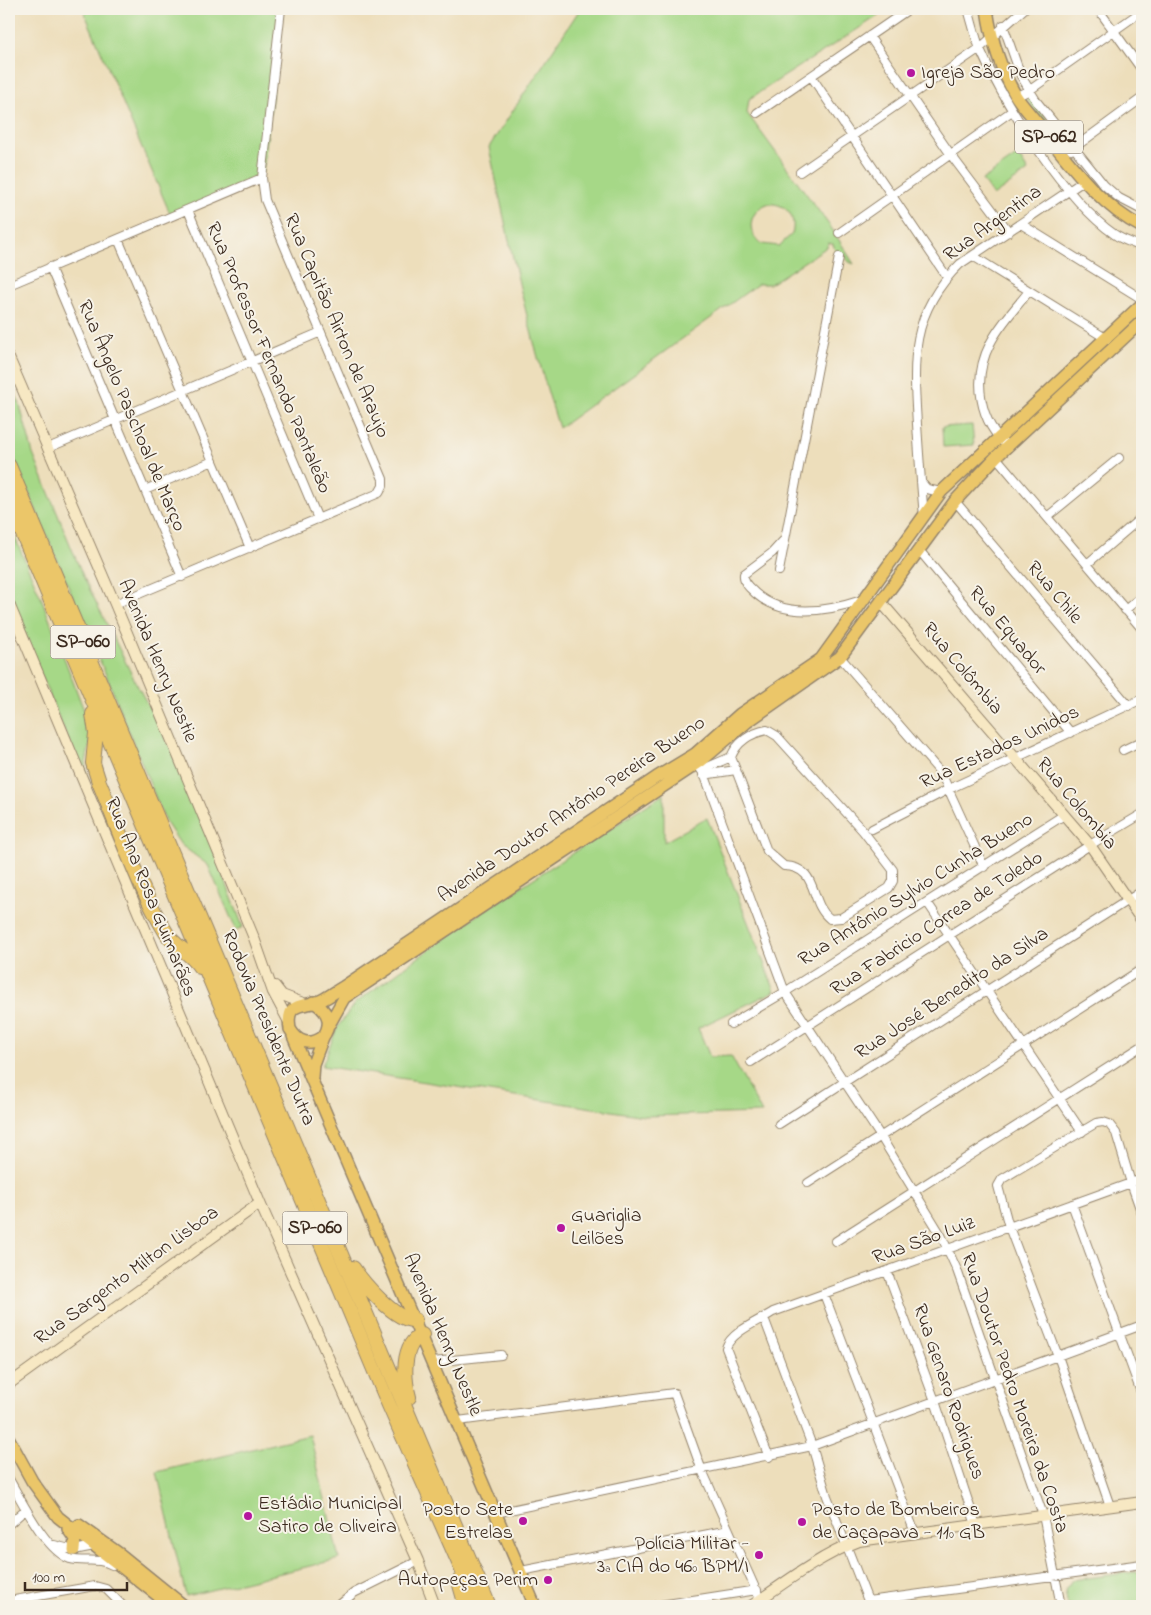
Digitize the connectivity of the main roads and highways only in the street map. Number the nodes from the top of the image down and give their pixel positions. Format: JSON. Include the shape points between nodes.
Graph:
{"nodes":[{"id":1,"x":987,"y":9,"type":"edge"},
{"id":2,"x":1142,"y":227,"type":"edge"},
{"id":3,"x":1142,"y":304,"type":"edge"},
{"id":4,"x":1142,"y":321,"type":"edge"},
{"id":5,"x":9,"y":466,"type":"edge"},
{"id":6,"x":9,"y":501,"type":"edge"},
{"id":7,"x":867,"y":594,"type":"junction"},
{"id":8,"x":882,"y":601,"type":"junction"},
{"id":9,"x":842,"y":632,"type":"junction"},
{"id":10,"x":840,"y":657,"type":"junction"},
{"id":11,"x":77,"y":663,"type":"junction"},
{"id":12,"x":700,"y":765,"type":"junction"},
{"id":13,"x":214,"y":988,"type":"junction"},
{"id":14,"x":308,"y":1002,"type":"junction"},
{"id":15,"x":329,"y":1024,"type":"junction"},
{"id":16,"x":293,"y":1036,"type":"junction"},
{"id":17,"x":323,"y":1037,"type":"junction"},
{"id":18,"x":312,"y":1079,"type":"junction"},
{"id":19,"x":332,"y":1234,"type":"junction"},
{"id":20,"x":415,"y":1320,"type":"junction"},
{"id":21,"x":422,"y":1335,"type":"junction"},
{"id":22,"x":413,"y":1425,"type":"junction"},
{"id":23,"x":9,"y":1439,"type":"edge"},
{"id":24,"x":51,"y":1505,"type":"junction"},
{"id":25,"x":63,"y":1521,"type":"junction"},
{"id":26,"x":449,"y":1541,"type":"junction"},
{"id":27,"x":94,"y":1546,"type":"junction"},
{"id":28,"x":74,"y":1550,"type":"road end"},
{"id":29,"x":121,"y":1555,"type":"junction"},
{"id":30,"x":171,"y":1606,"type":"edge"},
{"id":31,"x":184,"y":1606,"type":"edge"},
{"id":32,"x":466,"y":1606,"type":"edge"},
{"id":33,"x":478,"y":1606,"type":"edge"},
{"id":34,"x":489,"y":1606,"type":"edge"},
{"id":35,"x":535,"y":1606,"type":"edge"}],
"edges":[{"from":1,"to":2,"type":"main road","number":"SP-062","via":[[993,37],[1016,96],[1063,155],[1110,206]]},
{"from":3,"to":7,"type":"main road","name":"Avenida Doutor Antônio Pereira Bueno","via":[[941,492]]},
{"from":4,"to":8,"type":"main road","name":"Avenida Doutor Antônio Pereira Bueno","via":[[996,457],[955,501]]},
{"from":5,"to":19,"type":"highway","name":"Rodovia Presidente Dutra","number":"SP-060"},
{"from":6,"to":11,"type":"highway","name":"Rodovia Presidente Dutra","number":"SP-060"},
{"from":7,"to":8,"type":"main road","via":[[870,603]]},
{"from":7,"to":8,"type":"main road","via":[[881,589]]},
{"from":7,"to":9,"type":"main road","name":"Avenida Doutor Antônio Pereira Bueno"},
{"from":8,"to":10,"type":"main road","name":"Avenida Doutor Antônio Pereira Bueno"},
{"from":9,"to":10,"type":"main road","via":[[836,645]]},
{"from":9,"to":12,"type":"main road","name":"Avenida Doutor Antônio Pereira Bueno","via":[[821,659],[740,714]]},
{"from":10,"to":12,"type":"main road","name":"Avenida Doutor Antônio Pereira Bueno","via":[[747,722]]},
{"from":11,"to":13,"type":"highway","name":"Rodovia Presidente Dutra","number":"SP-060"},
{"from":11,"to":13,"type":"highway","via":[[95,722],[93,762],[99,782],[149,900],[168,936],[192,956]]},
{"from":12,"to":14,"type":"main road","name":"Avenida Doutor Antônio Pereira Bueno","via":[[657,777],[343,987]]},
{"from":12,"to":15,"type":"main road","name":"Avenida Doutor Antônio Pereira Bueno","via":[[350,994]]},
{"from":13,"to":26,"type":"highway","name":"Rodovia Presidente Dutra","number":"SP-060"},
{"from":14,"to":15,"type":"main road","via":[[322,1007],[328,1015]]},
{"from":14,"to":16,"type":"main road","via":[[290,1014],[288,1022]]},
{"from":15,"to":17,"type":"main road"},
{"from":16,"to":17,"type":"main road","via":[[308,1043]]},
{"from":16,"to":18,"type":"main road","name":"Avenida Henry Nestle"},
{"from":17,"to":18,"type":"main road","via":[[313,1064]]},
{"from":18,"to":20,"type":"main road","name":"Avenida Henry Nestle"},
{"from":19,"to":20,"type":"highway","via":[[363,1284],[407,1320]]},
{"from":19,"to":22,"type":"highway","name":"Rodovia Presidente Dutra","number":"SP-060"},
{"from":20,"to":21,"type":"main road","name":"Avenida Henry Nestle"},
{"from":21,"to":22,"type":"highway","via":[[415,1340],[407,1356],[404,1371]]},
{"from":21,"to":35,"type":"main road","name":"Avenida Henry Nestle"},
{"from":22,"to":34,"type":"highway","name":"Rodovia Presidente Dutra","number":"SP-060"},
{"from":23,"to":24,"type":"main road","via":[[32,1481]]},
{"from":24,"to":25,"type":"main road"},
{"from":24,"to":29,"type":"main road"},
{"from":25,"to":27,"type":"main road"},
{"from":25,"to":28,"type":"main road","via":[[74,1538]]},
{"from":26,"to":32,"type":"highway"},
{"from":26,"to":33,"type":"highway","name":"Rodovia Presidente Dutra","number":"SP-060"},
{"from":27,"to":29,"type":"main road"},
{"from":27,"to":30,"type":"main road"},
{"from":29,"to":31,"type":"main road"}]}
